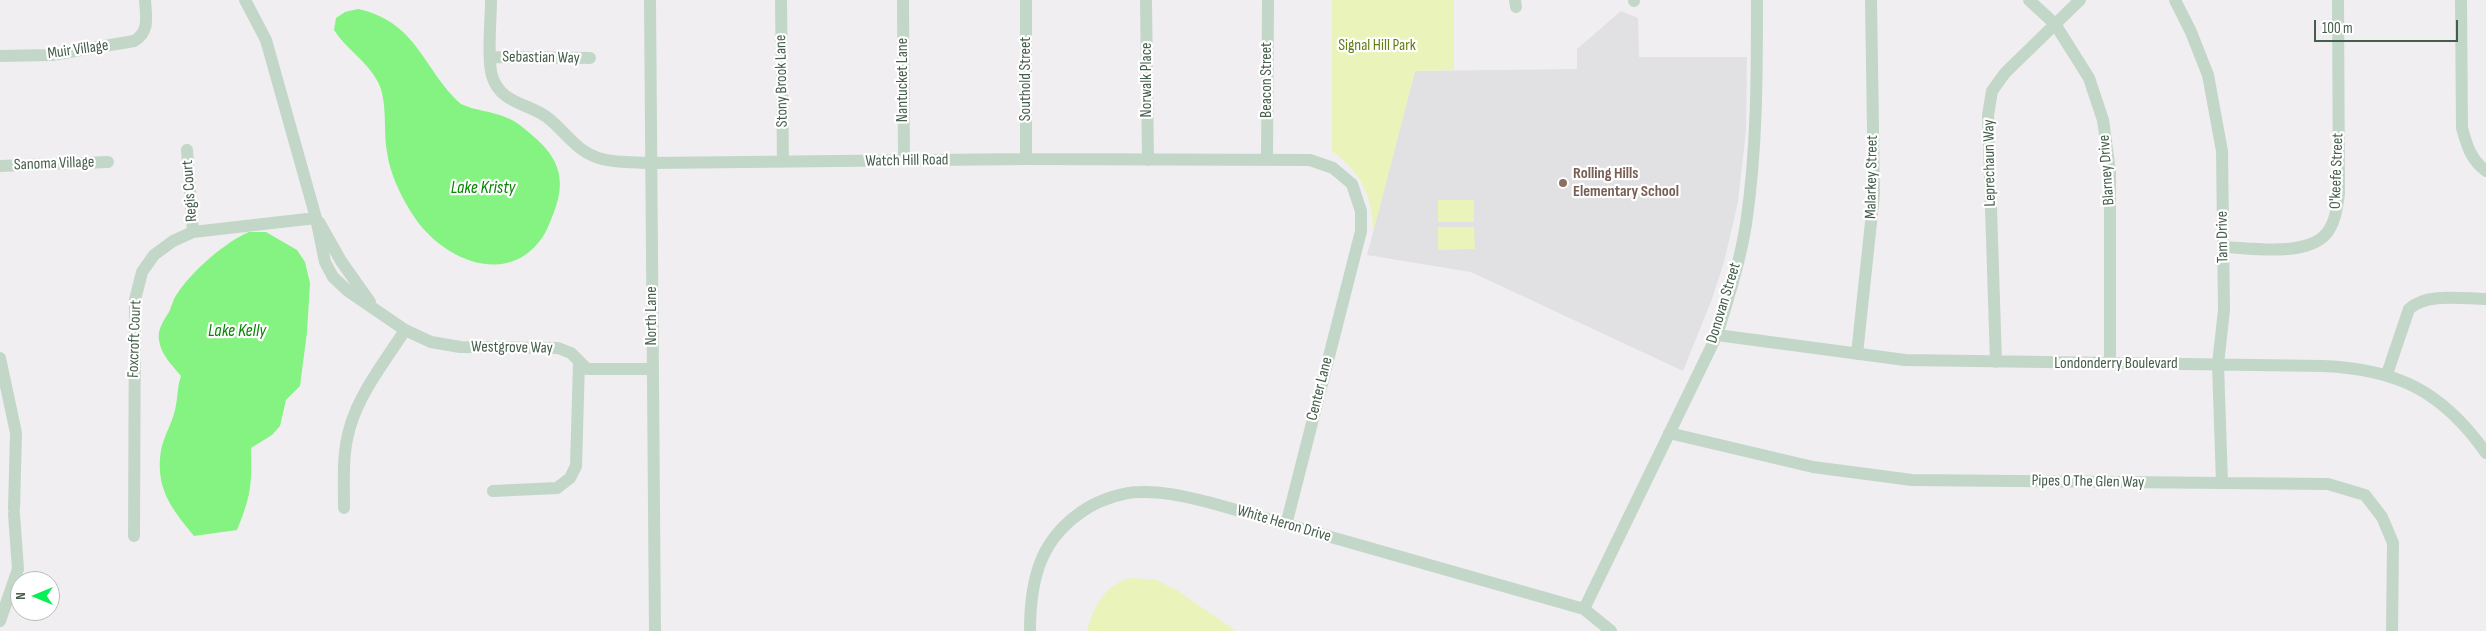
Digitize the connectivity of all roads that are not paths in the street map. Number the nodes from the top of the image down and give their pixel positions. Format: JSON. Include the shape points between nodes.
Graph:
{"nodes":[{"id":1,"x":136,"y":0,"type":"edge"},
{"id":2,"x":144,"y":0,"type":"edge"},
{"id":3,"x":245,"y":0,"type":"edge"},
{"id":4,"x":491,"y":0,"type":"edge"},
{"id":5,"x":650,"y":0,"type":"edge"},
{"id":6,"x":781,"y":0,"type":"edge"},
{"id":7,"x":903,"y":0,"type":"edge"},
{"id":8,"x":1026,"y":0,"type":"edge"},
{"id":9,"x":1146,"y":0,"type":"edge"},
{"id":10,"x":1268,"y":0,"type":"edge"},
{"id":11,"x":1758,"y":0,"type":"edge"},
{"id":12,"x":1871,"y":0,"type":"edge"},
{"id":13,"x":2029,"y":0,"type":"edge"},
{"id":14,"x":2080,"y":0,"type":"edge"},
{"id":15,"x":2175,"y":0,"type":"edge"},
{"id":16,"x":2338,"y":0,"type":"edge"},
{"id":17,"x":2461,"y":0,"type":"edge"},
{"id":18,"x":2055,"y":24,"type":"junction"},
{"id":19,"x":147,"y":26,"type":"junction"},
{"id":20,"x":0,"y":56,"type":"edge"},
{"id":21,"x":491,"y":57,"type":"junction"},
{"id":22,"x":590,"y":58,"type":"dead end"},
{"id":23,"x":187,"y":150,"type":"dead end"},
{"id":24,"x":1026,"y":159,"type":"junction"},
{"id":25,"x":1267,"y":159,"type":"junction"},
{"id":26,"x":1148,"y":160,"type":"junction"},
{"id":27,"x":904,"y":161,"type":"junction"},
{"id":28,"x":108,"y":162,"type":"dead end"},
{"id":29,"x":783,"y":162,"type":"junction"},
{"id":30,"x":651,"y":163,"type":"junction"},
{"id":31,"x":0,"y":166,"type":"edge"},
{"id":32,"x":2482,"y":168,"type":"edge"},
{"id":33,"x":316,"y":218,"type":"junction"},
{"id":34,"x":193,"y":232,"type":"junction"},
{"id":35,"x":2224,"y":247,"type":"junction"},
{"id":36,"x":1355,"y":253,"type":"joint"},
{"id":37,"x":2486,"y":299,"type":"edge"},
{"id":38,"x":405,"y":330,"type":"junction"},
{"id":39,"x":1717,"y":335,"type":"junction"},
{"id":40,"x":1857,"y":354,"type":"junction"},
{"id":41,"x":0,"y":358,"type":"edge"},
{"id":42,"x":1996,"y":362,"type":"junction"},
{"id":43,"x":579,"y":363,"type":"junction"},
{"id":44,"x":2110,"y":364,"type":"junction"},
{"id":45,"x":2218,"y":364,"type":"junction"},
{"id":46,"x":652,"y":369,"type":"junction"},
{"id":47,"x":2387,"y":374,"type":"junction"},
{"id":48,"x":1669,"y":433,"type":"junction"},
{"id":49,"x":2481,"y":437,"type":"edge"},
{"id":50,"x":2486,"y":453,"type":"edge"},
{"id":51,"x":2222,"y":483,"type":"junction"},
{"id":52,"x":493,"y":491,"type":"dead end"},
{"id":53,"x":344,"y":508,"type":"dead end"},
{"id":54,"x":1286,"y":525,"type":"junction"},
{"id":55,"x":134,"y":536,"type":"dead end"},
{"id":56,"x":1584,"y":609,"type":"junction"},
{"id":57,"x":0,"y":621,"type":"edge"},
{"id":58,"x":655,"y":631,"type":"edge"},
{"id":59,"x":1030,"y":631,"type":"edge"},
{"id":60,"x":1611,"y":631,"type":"edge"},
{"id":61,"x":2392,"y":631,"type":"edge"}],
"edges":[{"from":1,"to":19,"type":"street"},
{"from":2,"to":19,"type":"street"},
{"from":3,"to":33,"type":"street","name":"Westgrove Way","via":[[266,40]]},
{"from":4,"to":21,"type":"street","name":"Watch Hill Road"},
{"from":5,"to":30,"type":"street","name":"North Lane"},
{"from":6,"to":29,"type":"street","name":"Stony Brook Lane"},
{"from":7,"to":27,"type":"street","name":"Nantucket Lane"},
{"from":8,"to":24,"type":"street","name":"Southold Street"},
{"from":9,"to":26,"type":"street","name":"Norwalk Place"},
{"from":10,"to":25,"type":"street","name":"Beacon Street"},
{"from":11,"to":39,"type":"street","name":"Donovan Street","via":[[1752,182],[1745,230]]},
{"from":12,"to":40,"type":"street","name":"Malarkey Street","via":[[1874,194]]},
{"from":13,"to":18,"type":"street","name":"Blarney Drive"},
{"from":14,"to":18,"type":"street","name":"Leprechaun Way"},
{"from":15,"to":35,"type":"street","name":"Tam Drive","via":[[2192,32],[2208,75],[2216,112],[2222,151]]},
{"from":16,"to":35,"type":"street","name":"O'keefe Street","via":[[2339,194],[2335,217],[2326,235],[2308,245],[2287,250]]},
{"from":17,"to":32,"type":"street","via":[[2462,128],[2468,149]]},
{"from":18,"to":42,"type":"street","name":"Leprechaun Way","via":[[2005,73],[1992,91],[1988,115]]},
{"from":18,"to":44,"type":"street","name":"Blarney Drive","via":[[2089,78],[2103,120],[2110,171]]},
{"from":19,"to":20,"type":"street","name":"Muir Village","via":[[142,37],[134,41],[52,55]]},
{"from":21,"to":22,"type":"street","name":"Sebastian Way"},
{"from":21,"to":30,"type":"street","name":"Watch Hill Road","via":[[492,76],[499,90],[516,104],[550,118],[583,151],[602,159]]},
{"from":23,"to":34,"type":"street","name":"Regis Court"},
{"from":24,"to":26,"type":"street","name":"Watch Hill Road"},
{"from":24,"to":27,"type":"street","name":"Watch Hill Road"},
{"from":25,"to":26,"type":"street","name":"Watch Hill Road"},
{"from":25,"to":36,"type":"street","name":"Watch Hill Road","via":[[1310,160],[1333,168],[1352,184],[1361,211]]},
{"from":27,"to":29,"type":"street","name":"Watch Hill Road"},
{"from":28,"to":31,"type":"street","name":"Sanoma Village"},
{"from":29,"to":30,"type":"street","name":"Watch Hill Road"},
{"from":30,"to":46,"type":"street","name":"North Lane"},
{"from":33,"to":34,"type":"street","name":"Foxcroft Court"},
{"from":33,"to":38,"type":"street","name":"Westgrove Way","via":[[325,262],[333,277]]},
{"from":34,"to":55,"type":"street","name":"Foxcroft Court","via":[[154,255],[142,272],[135,300]]},
{"from":35,"to":45,"type":"street","name":"Tam Drive","via":[[2224,310]]},
{"from":36,"to":54,"type":"street","name":"Center Lane"},
{"from":37,"to":47,"type":"street","via":[[2416,302],[2409,309]]},
{"from":38,"to":43,"type":"street","name":"Westgrove Way","via":[[431,342],[460,347],[558,348],[571,353]]},
{"from":38,"to":53,"type":"street","via":[[361,402],[350,427],[345,455]]},
{"from":39,"to":40,"type":"street","name":"Londonderry Boulevard"},
{"from":39,"to":48,"type":"street","name":"Donovan Street"},
{"from":40,"to":42,"type":"street","name":"Londonderry Boulevard","via":[[1905,360]]},
{"from":41,"to":57,"type":"street","via":[[16,433],[14,512],[18,569]]},
{"from":42,"to":44,"type":"street","name":"Londonderry Boulevard"},
{"from":43,"to":46,"type":"street","name":"Westgrove Way","via":[[587,369],[598,370]]},
{"from":43,"to":52,"type":"street","via":[[576,466],[570,478],[557,488]]},
{"from":44,"to":45,"type":"street","name":"Londonderry Boulevard"},
{"from":45,"to":47,"type":"street","name":"Londonderry Boulevard","via":[[2346,367]]},
{"from":45,"to":51,"type":"street","name":"Tam Drive"},
{"from":46,"to":58,"type":"street","name":"North Lane"},
{"from":47,"to":49,"type":"street","name":"Londonderry Boulevard","via":[[2426,392]]},
{"from":48,"to":51,"type":"street","name":"Pipes O The Glen Way","via":[[1813,467],[1912,480]]},
{"from":48,"to":56,"type":"street","name":"Donovan Street"},
{"from":49,"to":50,"type":"street","name":"Londonderry Boulevard"},
{"from":51,"to":61,"type":"street","name":"Pipes O The Glen Way","via":[[2328,484],[2365,495],[2382,518],[2393,543]]},
{"from":54,"to":56,"type":"street","name":"White Heron Drive"},
{"from":54,"to":59,"type":"street","name":"White Heron Drive","via":[[1176,495],[1138,491],[1106,499],[1074,516],[1053,536],[1033,587]]},
{"from":56,"to":60,"type":"street","name":"White Heron Drive"}]}
